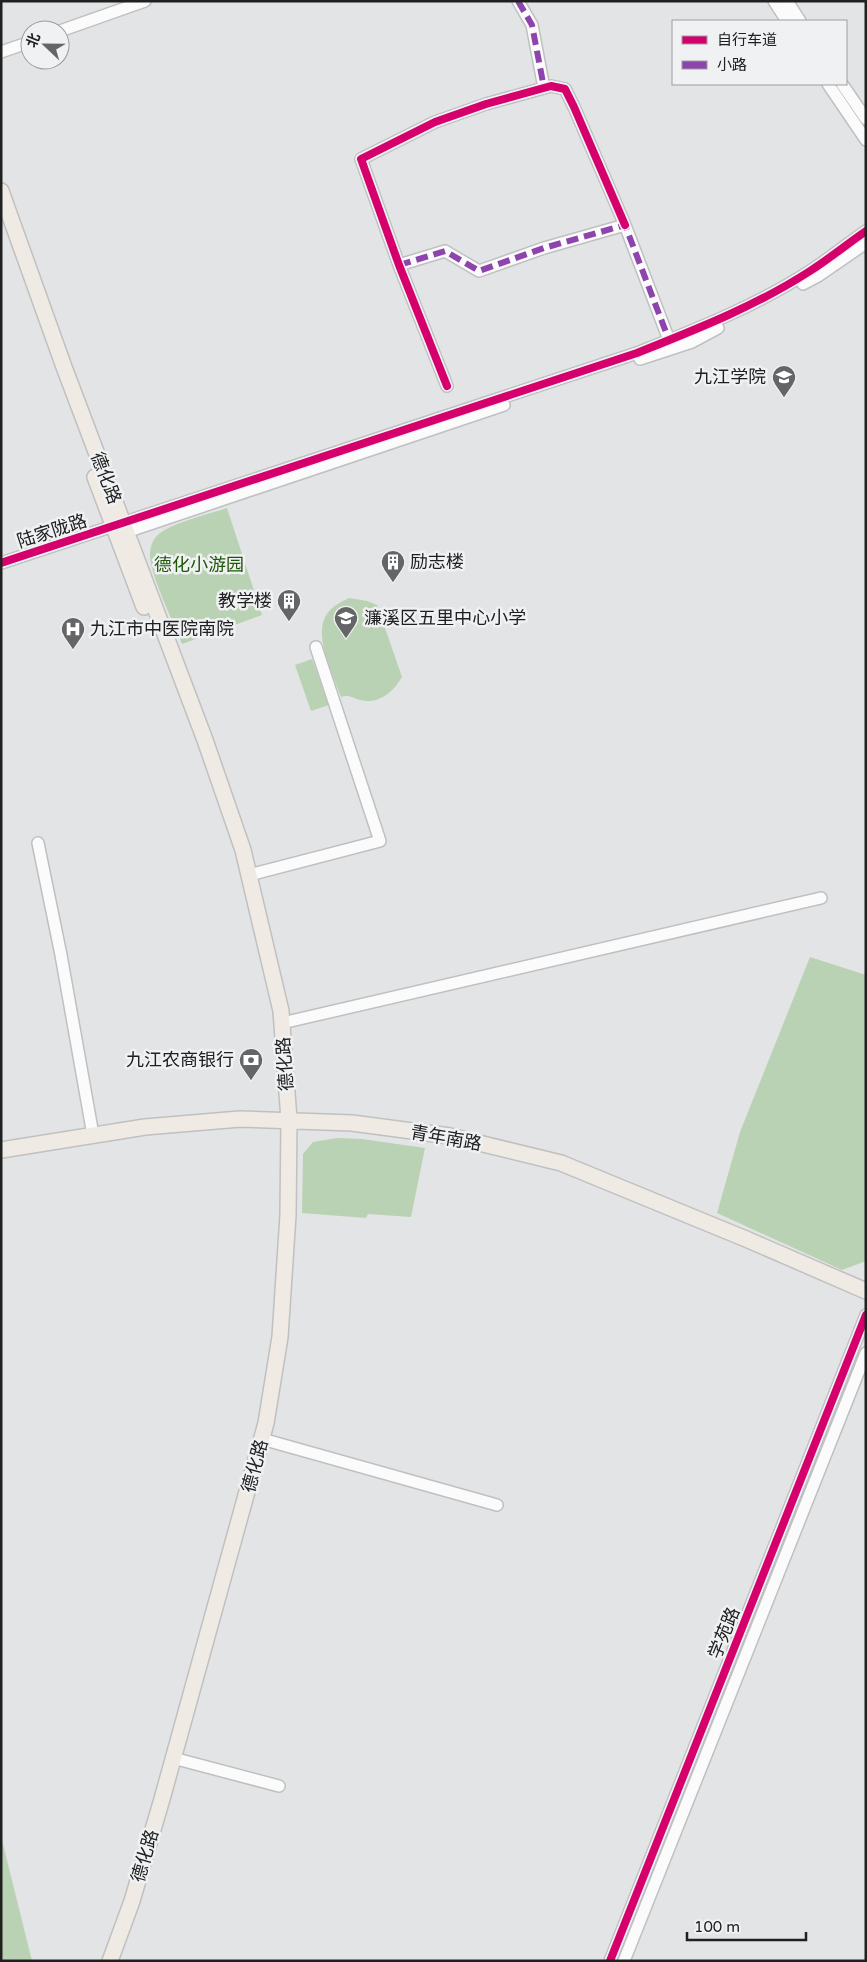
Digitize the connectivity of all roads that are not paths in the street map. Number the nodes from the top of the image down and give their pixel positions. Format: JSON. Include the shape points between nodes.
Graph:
{"nodes":[{"id":1,"x":518,"y":1,"type":"edge"},
{"id":2,"x":774,"y":1,"type":"edge"},
{"id":3,"x":787,"y":1,"type":"edge"},
{"id":4,"x":139,"y":2,"type":"edge"},
{"id":5,"x":786,"y":20,"type":"edge"},
{"id":6,"x":799,"y":20,"type":"edge"},
{"id":7,"x":70,"y":28,"type":"edge"},
{"id":8,"x":20,"y":45,"type":"edge"},
{"id":9,"x":1,"y":52,"type":"edge"},
{"id":10,"x":829,"y":85,"type":"edge"},
{"id":11,"x":843,"y":85,"type":"edge"},
{"id":12,"x":544,"y":88,"type":"junction"},
{"id":13,"x":866,"y":118,"type":"edge"},
{"id":14,"x":866,"y":140,"type":"edge"},
{"id":15,"x":1,"y":191,"type":"edge"},
{"id":16,"x":1,"y":216,"type":"edge"},
{"id":17,"x":625,"y":224,"type":"junction"},
{"id":18,"x":866,"y":230,"type":"edge"},
{"id":19,"x":866,"y":243,"type":"edge"},
{"id":20,"x":399,"y":265,"type":"junction"},
{"id":21,"x":669,"y":340,"type":"junction"},
{"id":22,"x":447,"y":386,"type":"dead end"},
{"id":23,"x":120,"y":529,"type":"junction"},
{"id":24,"x":1,"y":563,"type":"edge"},
{"id":25,"x":316,"y":647,"type":"dead end"},
{"id":26,"x":38,"y":843,"type":"dead end"},
{"id":27,"x":249,"y":875,"type":"junction"},
{"id":28,"x":821,"y":898,"type":"dead end"},
{"id":29,"x":282,"y":1023,"type":"junction"},
{"id":30,"x":285,"y":1120,"type":"junction"},
{"id":31,"x":93,"y":1135,"type":"junction"},
{"id":32,"x":1,"y":1150,"type":"edge"},
{"id":33,"x":866,"y":1291,"type":"edge"},
{"id":34,"x":866,"y":1315,"type":"edge"},
{"id":35,"x":866,"y":1353,"type":"edge"},
{"id":36,"x":262,"y":1439,"type":"junction"},
{"id":37,"x":497,"y":1505,"type":"dead end"},
{"id":38,"x":173,"y":1758,"type":"junction"},
{"id":39,"x":279,"y":1786,"type":"dead end"},
{"id":40,"x":99,"y":1961,"type":"edge"},
{"id":41,"x":110,"y":1961,"type":"edge"},
{"id":42,"x":610,"y":1961,"type":"edge"},
{"id":43,"x":624,"y":1961,"type":"edge"}],
"edges":[{"from":1,"to":12,"type":"street","via":[[532,25]]},
{"from":2,"to":5,"type":"street"},
{"from":3,"to":6,"type":"street"},
{"from":4,"to":7,"type":"street"},
{"from":8,"to":9,"type":"street"},
{"from":10,"to":14,"type":"street"},
{"from":11,"to":13,"type":"street"},
{"from":12,"to":17,"type":"street","via":[[565,89]]},
{"from":12,"to":20,"type":"street","via":[[435,122],[361,159]]},
{"from":15,"to":23,"type":"main road","name":"德化路"},
{"from":16,"to":23,"type":"main road","name":"德化路"},
{"from":17,"to":20,"type":"street","via":[[479,271],[445,251]]},
{"from":17,"to":21,"type":"street"},
{"from":18,"to":21,"type":"street","via":[[810,271],[755,302],[705,327]]},
{"from":19,"to":23,"type":"street","via":[[818,276],[692,342]]},
{"from":20,"to":22,"type":"street"},
{"from":21,"to":23,"type":"street"},
{"from":23,"to":24,"type":"street","name":"陆家陇路"},
{"from":23,"to":27,"type":"main road","name":"德化路","via":[[205,740]]},
{"from":23,"to":30,"type":"main road","name":"德化路","via":[[236,854],[272,1010]]},
{"from":25,"to":27,"type":"street","via":[[380,840]]},
{"from":26,"to":31,"type":"street"},
{"from":27,"to":29,"type":"main road","name":"德化路"},
{"from":28,"to":29,"type":"street"},
{"from":29,"to":30,"type":"main road","name":"德化路"},
{"from":30,"to":31,"type":"main road","name":"青年南路","via":[[230,1120]]},
{"from":30,"to":33,"type":"main road","name":"青年南路","via":[[352,1123],[450,1136],[560,1163]]},
{"from":30,"to":36,"type":"main road","name":"德化路","via":[[288,1215],[280,1343]]},
{"from":30,"to":40,"type":"main road","name":"德化路","via":[[281,1222],[271,1336],[256,1435],[128,1884]]},
{"from":31,"to":32,"type":"main road","name":"青年南路"},
{"from":34,"to":42,"type":"street","name":"学苑路"},
{"from":35,"to":43,"type":"street","name":"学苑路"},
{"from":36,"to":37,"type":"street"},
{"from":36,"to":38,"type":"main road","name":"德化路"},
{"from":38,"to":39,"type":"street"},
{"from":38,"to":41,"type":"main road","name":"德化路","via":[[132,1902]]}]}
